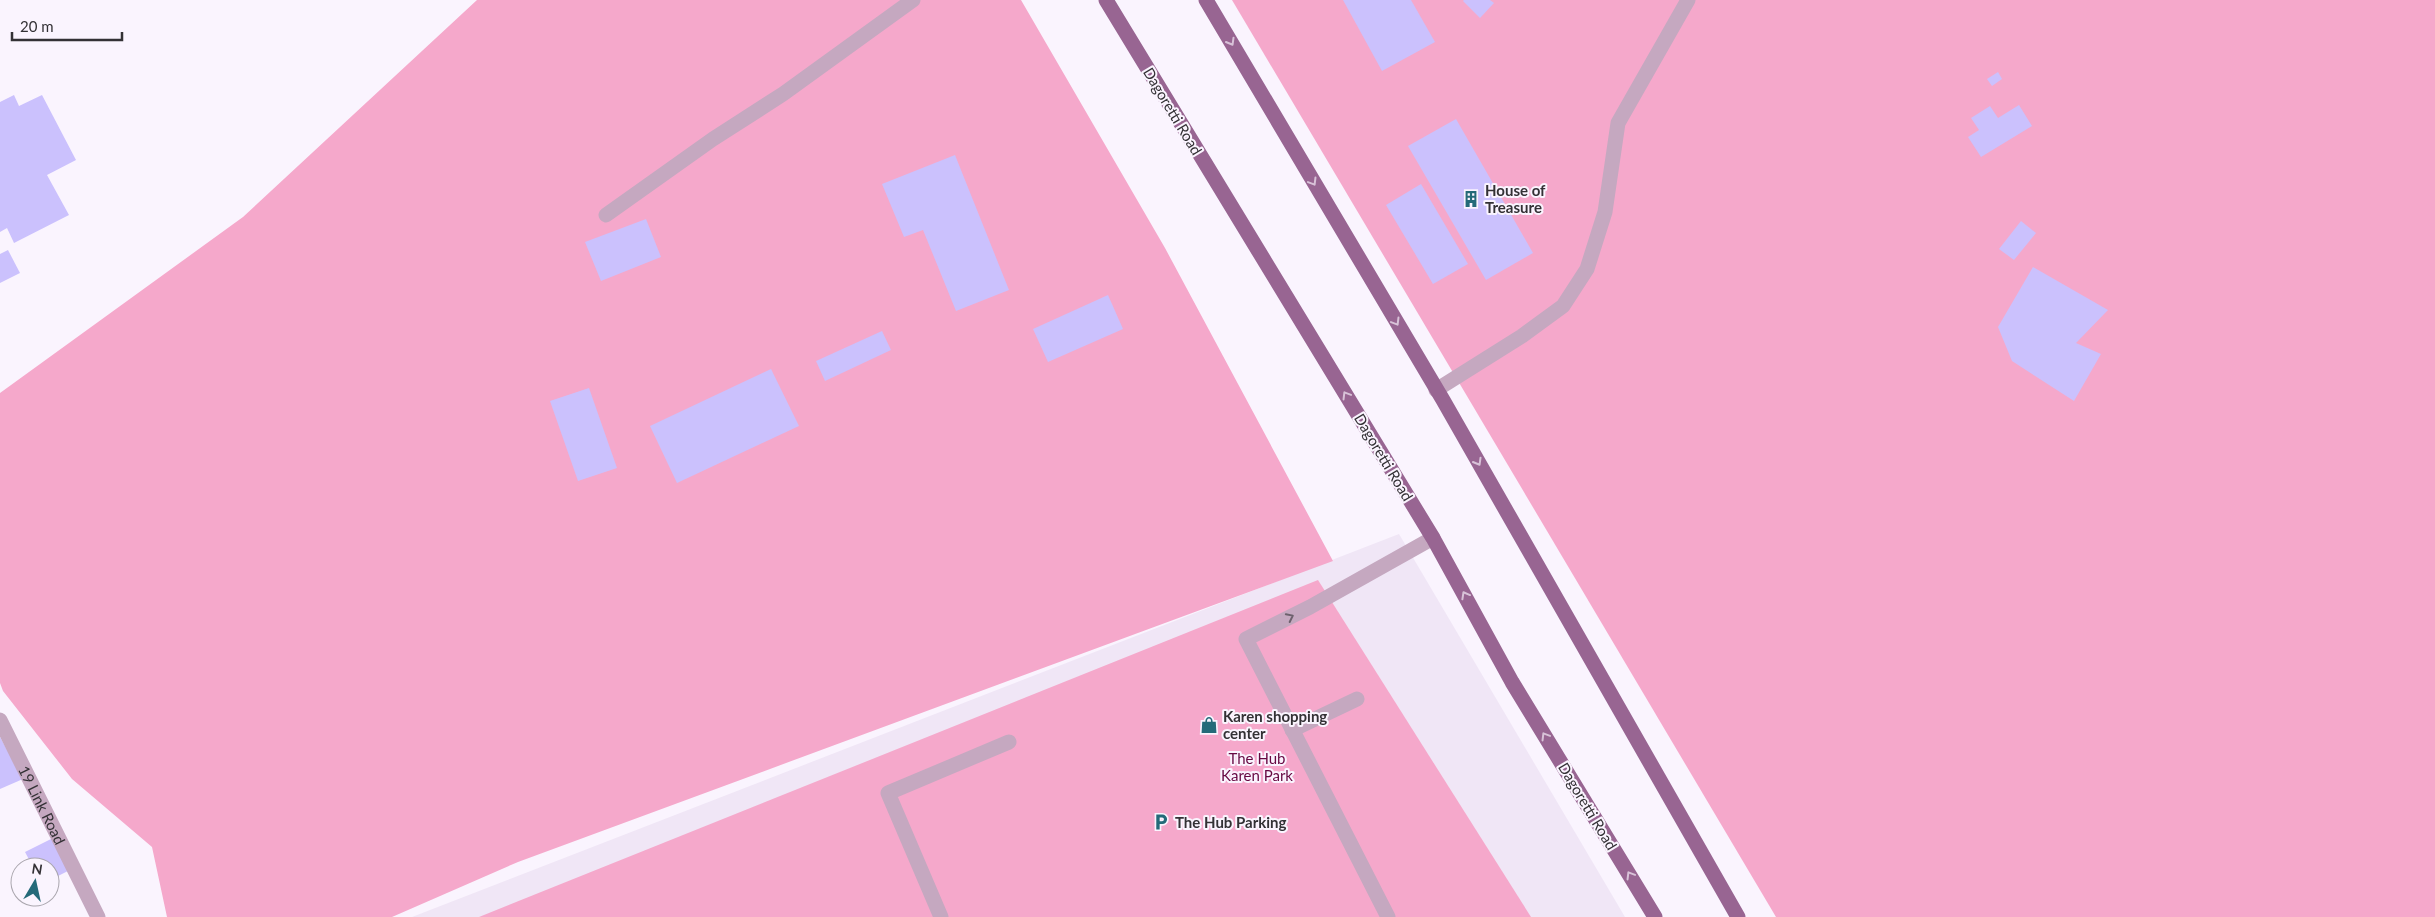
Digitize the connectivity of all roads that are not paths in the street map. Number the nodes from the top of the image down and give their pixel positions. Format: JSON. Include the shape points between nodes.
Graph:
{"nodes":[{"id":1,"x":913,"y":0,"type":"edge"},
{"id":2,"x":1106,"y":0,"type":"edge"},
{"id":3,"x":1206,"y":0,"type":"edge"},
{"id":4,"x":1688,"y":0,"type":"edge"},
{"id":5,"x":606,"y":215,"type":"dead end"},
{"id":6,"x":1436,"y":390,"type":"junction"},
{"id":7,"x":1433,"y":538,"type":"junction"},
{"id":8,"x":1357,"y":699,"type":"dead end"},
{"id":9,"x":0,"y":720,"type":"edge"},
{"id":10,"x":1292,"y":730,"type":"junction"},
{"id":11,"x":1009,"y":742,"type":"dead end"},
{"id":12,"x":98,"y":917,"type":"edge"},
{"id":13,"x":941,"y":917,"type":"edge"},
{"id":14,"x":1388,"y":917,"type":"edge"},
{"id":15,"x":1655,"y":917,"type":"edge"},
{"id":16,"x":1738,"y":917,"type":"edge"}],
"edges":[{"from":1,"to":5,"type":"street"},
{"from":7,"to":2,"type":"main road","name":"Dagoretti Road","one_way":true},
{"from":3,"to":6,"type":"main road","one_way":true},
{"from":4,"to":6,"type":"street","via":[[1618,123],[1605,212],[1587,269],[1563,306]]},
{"from":6,"to":16,"type":"main road","one_way":true},
{"from":10,"to":7,"type":"street","one_way":true,"via":[[1246,639]]},
{"from":15,"to":7,"type":"main road","name":"Dagoretti Road","one_way":true,"via":[[1512,682]]},
{"from":8,"to":10,"type":"street"},
{"from":9,"to":12,"type":"street","name":"19 Link Road"},
{"from":10,"to":14,"type":"street"},
{"from":11,"to":13,"type":"street","via":[[888,793]]}]}
